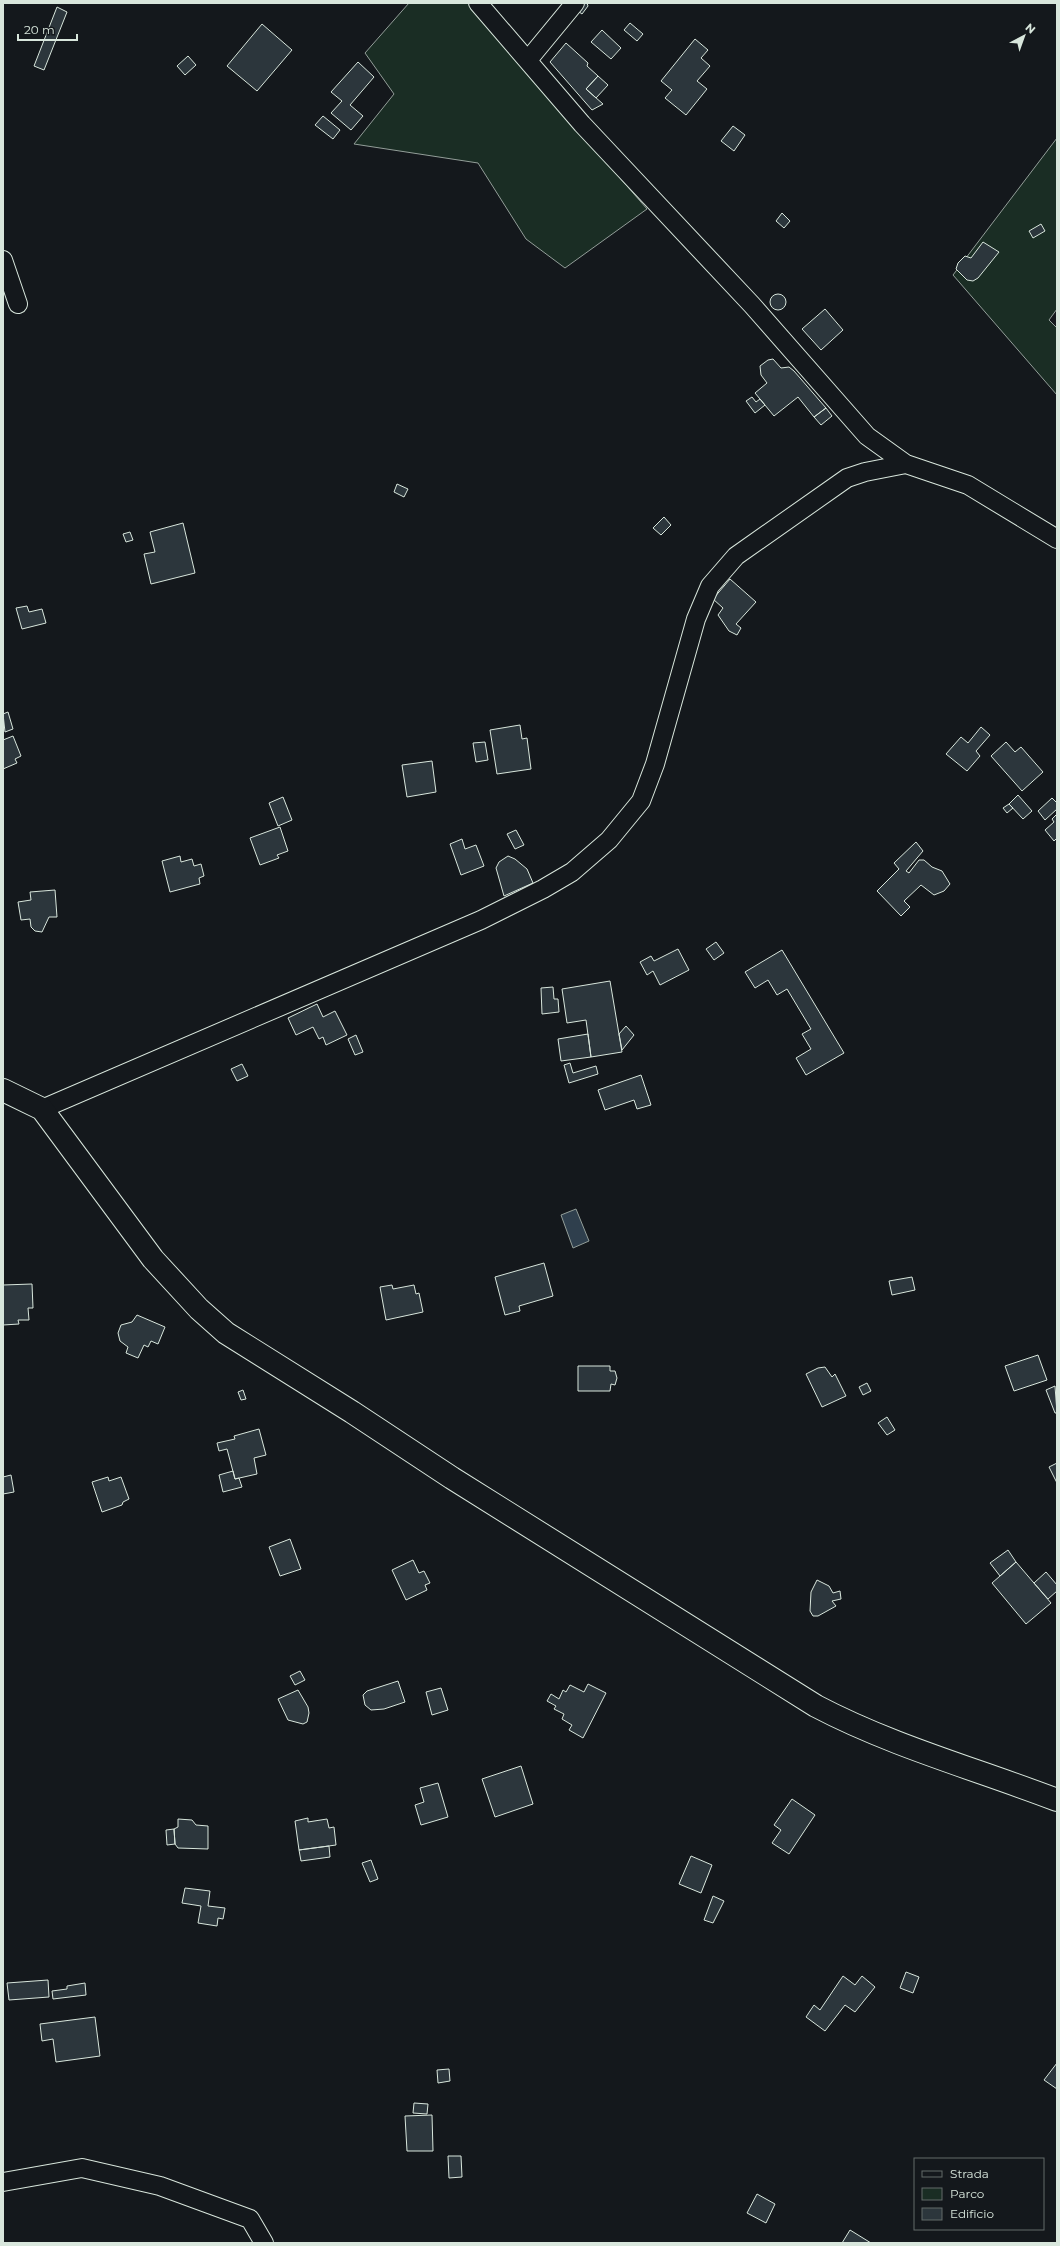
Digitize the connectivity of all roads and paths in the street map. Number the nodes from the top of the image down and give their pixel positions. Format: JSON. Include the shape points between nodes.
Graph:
{"nodes":[{"id":1,"x":478,"y":3,"type":"edge"},
{"id":2,"x":575,"y":3,"type":"edge"},
{"id":3,"x":528,"y":60,"type":"junction"},
{"id":4,"x":3,"y":260,"type":"edge"},
{"id":5,"x":18,"y":304,"type":"dead end"},
{"id":6,"x":906,"y":464,"type":"junction"},
{"id":7,"x":1057,"y":539,"type":"edge"},
{"id":8,"x":3,"y":1090,"type":"edge"},
{"id":9,"x":42,"y":1109,"type":"junction"},
{"id":10,"x":1057,"y":1800,"type":"edge"},
{"id":11,"x":3,"y":2182,"type":"edge"},
{"id":12,"x":264,"y":2243,"type":"edge"}],
"edges":[{"from":1,"to":3,"type":"street"},
{"from":2,"to":3,"type":"street"},
{"from":3,"to":6,"type":"street","via":[[582,124],[752,305],[867,436]]},
{"from":4,"to":5,"type":"street"},
{"from":6,"to":7,"type":"street","via":[[968,485]]},
{"from":6,"to":9,"type":"street","via":[[847,478],[736,556],[710,586],[696,619],[655,764],[641,801],[609,840],[572,872],[543,890],[481,920]]},
{"from":8,"to":9,"type":"main road"},
{"from":9,"to":10,"type":"main road","via":[[154,1259],[199,1309],[226,1333],[816,1706],[893,1741]]},
{"from":11,"to":12,"type":"street","via":[[82,2168],[89,2169],[160,2186],[250,2219]]}]}
